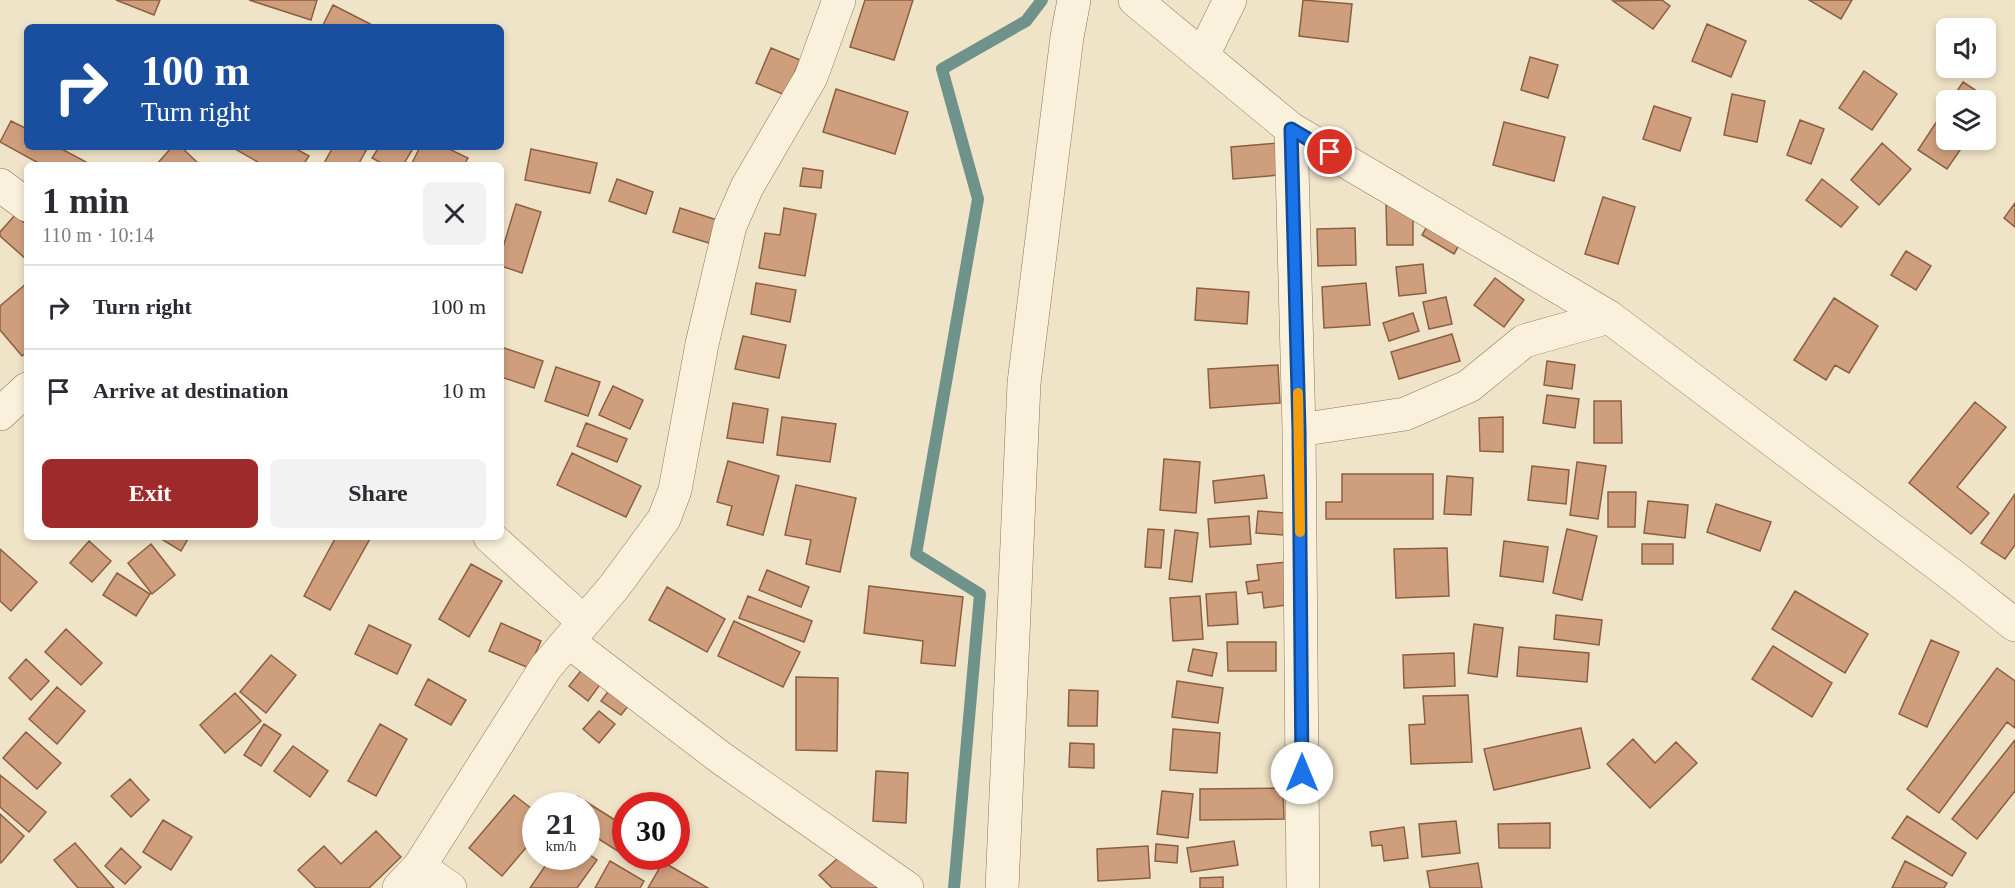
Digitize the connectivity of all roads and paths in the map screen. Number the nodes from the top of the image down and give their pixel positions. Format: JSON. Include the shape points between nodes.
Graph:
{"nodes":[{"id":1,"x":839,"y":0,"type":"edge"},
{"id":2,"x":1074,"y":0,"type":"edge"},
{"id":3,"x":1135,"y":0,"type":"edge"},
{"id":4,"x":1230,"y":0,"type":"edge"},
{"id":5,"x":1203,"y":55,"type":"junction"},
{"id":6,"x":1291,"y":129,"type":"junction"},
{"id":7,"x":0,"y":186,"type":"edge"},
{"id":8,"x":24,"y":203,"type":"edge"},
{"id":9,"x":1609,"y":317,"type":"junction"},
{"id":10,"x":24,"y":392,"type":"edge"},
{"id":11,"x":0,"y":414,"type":"edge"},
{"id":12,"x":1299,"y":430,"type":"junction"},
{"id":13,"x":492,"y":540,"type":"edge"},
{"id":14,"x":2015,"y":625,"type":"edge"},
{"id":15,"x":576,"y":632,"type":"junction"},
{"id":16,"x":409,"y":877,"type":"edge"},
{"id":17,"x":450,"y":888,"type":"edge"},
{"id":18,"x":907,"y":888,"type":"edge"},
{"id":19,"x":1002,"y":888,"type":"edge"},
{"id":20,"x":1303,"y":888,"type":"edge"}],
"edges":[{"from":1,"to":15,"type":"street","via":[[811,77],[747,187],[730,226],[702,344],[675,490],[664,519]]},
{"from":2,"to":19,"type":"street","via":[[1024,383]]},
{"from":3,"to":5,"type":"street"},
{"from":4,"to":5,"type":"street"},
{"from":5,"to":6,"type":"street"},
{"from":6,"to":9,"type":"street"},
{"from":6,"to":12,"type":"street"},
{"from":7,"to":8,"type":"street"},
{"from":9,"to":12,"type":"street","via":[[1524,341],[1469,386],[1405,414]]},
{"from":9,"to":14,"type":"street"},
{"from":10,"to":11,"type":"street"},
{"from":12,"to":20,"type":"street"},
{"from":13,"to":15,"type":"street"},
{"from":15,"to":16,"type":"street","via":[[546,667]]},
{"from":15,"to":18,"type":"street","via":[[720,758]]},
{"from":16,"to":17,"type":"street"}]}
